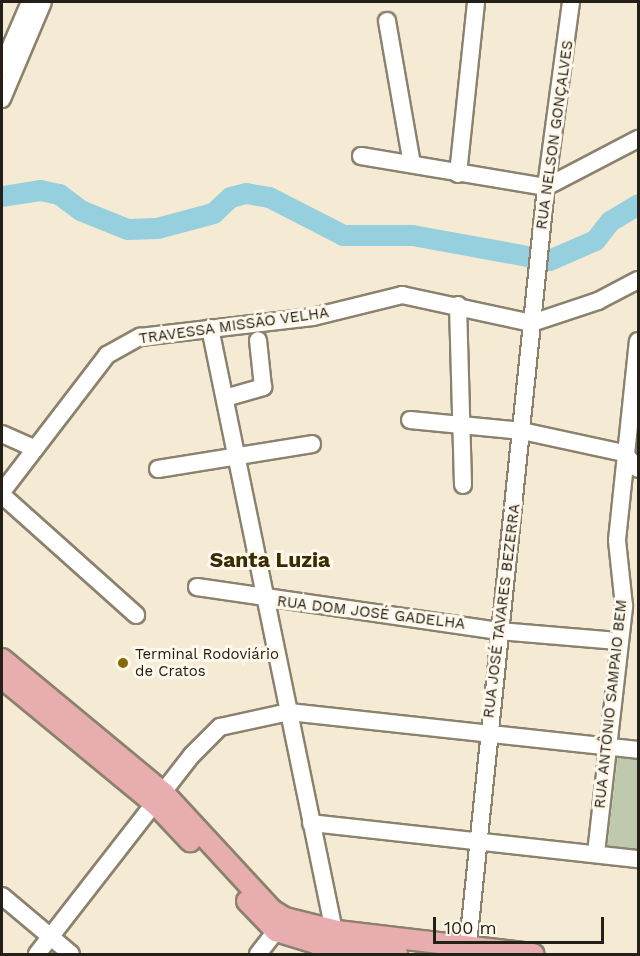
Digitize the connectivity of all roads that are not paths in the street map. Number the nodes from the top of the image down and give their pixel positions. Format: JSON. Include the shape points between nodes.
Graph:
{"nodes":[{"id":1,"x":30,"y":2,"type":"edge"},
{"id":2,"x":43,"y":2,"type":"edge"},
{"id":3,"x":476,"y":2,"type":"edge"},
{"id":4,"x":571,"y":2,"type":"edge"},
{"id":5,"x":387,"y":21,"type":"dead end"},
{"id":6,"x":2,"y":67,"type":"edge"},
{"id":7,"x":2,"y":99,"type":"edge"},
{"id":8,"x":639,"y":139,"type":"edge"},
{"id":9,"x":362,"y":156,"type":"dead end"},
{"id":10,"x":412,"y":164,"type":"junction"},
{"id":11,"x":458,"y":174,"type":"junction"},
{"id":12,"x":546,"y":187,"type":"junction"},
{"id":13,"x":538,"y":260,"type":"joint"},
{"id":14,"x":639,"y":280,"type":"edge"},
{"id":15,"x":458,"y":305,"type":"junction"},
{"id":16,"x":532,"y":323,"type":"junction"},
{"id":17,"x":210,"y":328,"type":"junction"},
{"id":18,"x":258,"y":340,"type":"dead end"},
{"id":19,"x":639,"y":341,"type":"edge"},
{"id":20,"x":225,"y":399,"type":"junction"},
{"id":21,"x":410,"y":420,"type":"dead end"},
{"id":22,"x":461,"y":428,"type":"junction"},
{"id":23,"x":522,"y":431,"type":"junction"},
{"id":24,"x":2,"y":434,"type":"edge"},
{"id":25,"x":312,"y":444,"type":"dead end"},
{"id":26,"x":35,"y":449,"type":"junction"},
{"id":27,"x":624,"y":453,"type":"junction"},
{"id":28,"x":240,"y":459,"type":"junction"},
{"id":29,"x":639,"y":469,"type":"edge"},
{"id":30,"x":158,"y":470,"type":"dead end"},
{"id":31,"x":464,"y":485,"type":"dead end"},
{"id":32,"x":2,"y":493,"type":"edge"},
{"id":33,"x":197,"y":587,"type":"dead end"},
{"id":34,"x":264,"y":600,"type":"junction"},
{"id":35,"x":136,"y":615,"type":"dead end"},
{"id":36,"x":499,"y":631,"type":"junction"},
{"id":37,"x":618,"y":641,"type":"junction"},
{"id":38,"x":2,"y":659,"type":"edge"},
{"id":39,"x":2,"y":678,"type":"edge"},
{"id":40,"x":37,"y":698,"type":"junction"},
{"id":41,"x":289,"y":712,"type":"junction"},
{"id":42,"x":487,"y":734,"type":"junction"},
{"id":43,"x":607,"y":746,"type":"junction"},
{"id":44,"x":639,"y":750,"type":"edge"},
{"id":45,"x":160,"y":799,"type":"junction"},
{"id":46,"x":312,"y":823,"type":"junction"},
{"id":47,"x":475,"y":843,"type":"junction"},
{"id":48,"x":596,"y":853,"type":"junction"},
{"id":49,"x":639,"y":859,"type":"edge"},
{"id":50,"x":233,"y":878,"type":"junction"},
{"id":51,"x":2,"y":896,"type":"edge"},
{"id":52,"x":276,"y":931,"type":"junction"},
{"id":53,"x":51,"y":938,"type":"junction"},
{"id":54,"x":336,"y":939,"type":"junction"},
{"id":55,"x":467,"y":950,"type":"edge"},
{"id":56,"x":355,"y":952,"type":"edge"},
{"id":57,"x":37,"y":954,"type":"edge"},
{"id":58,"x":71,"y":954,"type":"edge"},
{"id":59,"x":258,"y":954,"type":"edge"},
{"id":60,"x":397,"y":954,"type":"edge"},
{"id":61,"x":534,"y":954,"type":"edge"}],
"edges":[{"from":1,"to":6,"type":"street"},
{"from":2,"to":7,"type":"street"},
{"from":3,"to":11,"type":"street"},
{"from":4,"to":12,"type":"street","name":"RUA NELSON GONÇALVES"},
{"from":5,"to":10,"type":"street"},
{"from":8,"to":12,"type":"street"},
{"from":9,"to":10,"type":"street"},
{"from":10,"to":11,"type":"street"},
{"from":11,"to":12,"type":"street"},
{"from":12,"to":13,"type":"street","name":"RUA NELSON GONÇALVES"},
{"from":13,"to":16,"type":"street","name":"RUA JOSÉ TAVARES BEZERRA"},
{"from":14,"to":16,"type":"street","via":[[580,308]]},
{"from":15,"to":16,"type":"street","name":"TRAVESSA MISSÃO VELHA"},
{"from":15,"to":17,"type":"street","name":"TRAVESSA MISSÃO VELHA","via":[[402,295],[313,317]]},
{"from":15,"to":22,"type":"street"},
{"from":16,"to":23,"type":"street","name":"RUA JOSÉ TAVARES BEZERRA"},
{"from":17,"to":20,"type":"street"},
{"from":17,"to":26,"type":"street","name":"TRAVESSA MISSÃO VELHA","via":[[140,337],[107,355]]},
{"from":18,"to":20,"type":"street","via":[[263,387]]},
{"from":19,"to":27,"type":"street","name":"RUA ANTÔNIO SAMPAIO BEM"},
{"from":20,"to":28,"type":"street"},
{"from":21,"to":22,"type":"street"},
{"from":22,"to":23,"type":"street"},
{"from":22,"to":31,"type":"street"},
{"from":23,"to":27,"type":"street"},
{"from":23,"to":36,"type":"street","name":"RUA JOSÉ TAVARES BEZERRA"},
{"from":24,"to":26,"type":"street"},
{"from":25,"to":28,"type":"street"},
{"from":26,"to":32,"type":"street"},
{"from":27,"to":29,"type":"street"},
{"from":27,"to":37,"type":"street","name":"RUA ANTÔNIO SAMPAIO BEM","via":[[616,563],[624,606]]},
{"from":28,"to":30,"type":"street"},
{"from":28,"to":34,"type":"street"},
{"from":32,"to":35,"type":"street"},
{"from":33,"to":34,"type":"street","name":"RUA DOM JOSÉ GADELHA"},
{"from":34,"to":36,"type":"street","name":"RUA DOM JOSÉ GADELHA"},
{"from":34,"to":41,"type":"street"},
{"from":36,"to":37,"type":"street","name":"RUA DOM JOSÉ GADELHA"},
{"from":36,"to":42,"type":"street","name":"RUA JOSÉ TAVARES BEZERRA"},
{"from":37,"to":43,"type":"street","name":"RUA ANTÔNIO SAMPAIO BEM"},
{"from":38,"to":40,"type":"main road"},
{"from":39,"to":40,"type":"main road"},
{"from":40,"to":45,"type":"main road"},
{"from":41,"to":42,"type":"street"},
{"from":41,"to":45,"type":"street","via":[[220,727]]},
{"from":41,"to":46,"type":"street"},
{"from":42,"to":43,"type":"street"},
{"from":42,"to":47,"type":"street","name":"RUA JOSÉ TAVARES BEZERRA"},
{"from":43,"to":44,"type":"street"},
{"from":43,"to":48,"type":"street","name":"RUA ANTÔNIO SAMPAIO BEM"},
{"from":45,"to":50,"type":"main road"},
{"from":45,"to":53,"type":"street"},
{"from":46,"to":47,"type":"street"},
{"from":46,"to":54,"type":"street"},
{"from":47,"to":48,"type":"street"},
{"from":47,"to":55,"type":"street","name":"RUA JOSÉ TAVARES BEZERRA"},
{"from":48,"to":49,"type":"street"},
{"from":50,"to":52,"type":"main road"},
{"from":50,"to":54,"type":"main road","via":[[272,910]]},
{"from":51,"to":53,"type":"street"},
{"from":52,"to":54,"type":"main road"},
{"from":52,"to":59,"type":"street"},
{"from":53,"to":57,"type":"street"},
{"from":53,"to":58,"type":"street"},
{"from":54,"to":55,"type":"main road"},
{"from":54,"to":56,"type":"main road"},
{"from":55,"to":61,"type":"main road"},
{"from":56,"to":60,"type":"main road"}]}
